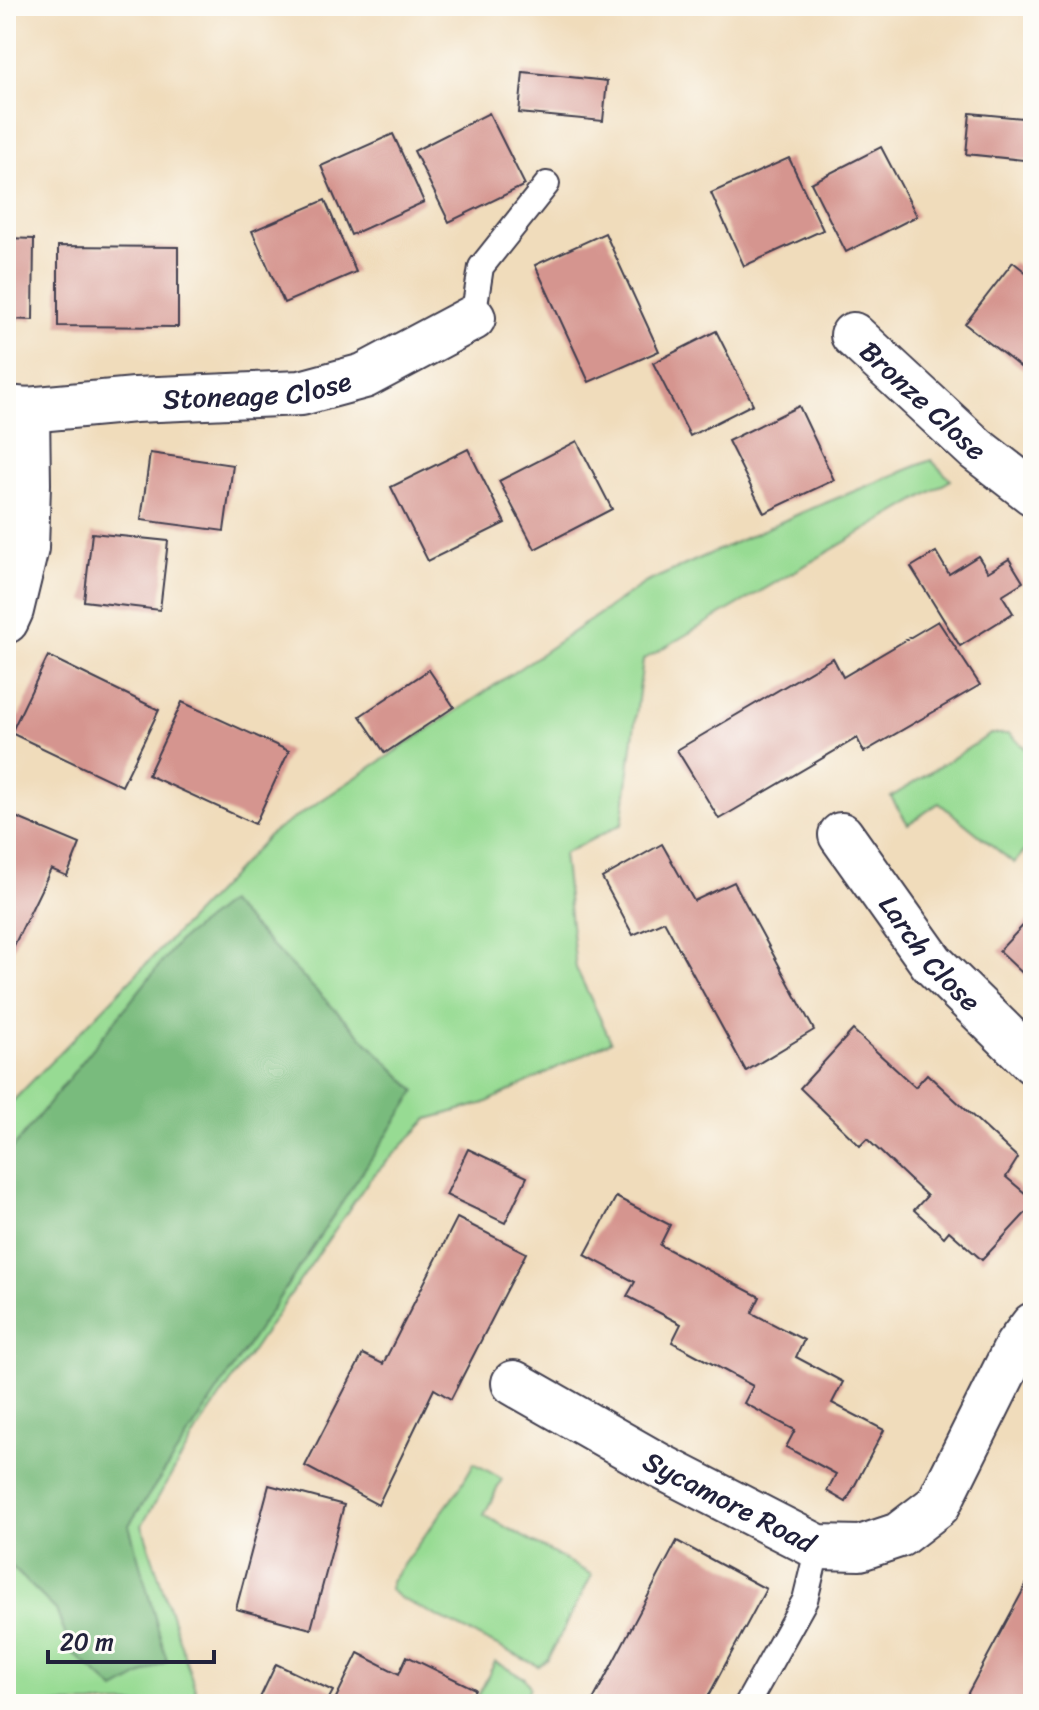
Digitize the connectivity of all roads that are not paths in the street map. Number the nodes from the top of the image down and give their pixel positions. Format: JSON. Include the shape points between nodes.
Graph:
{"nodes":[{"id":1,"x":547,"y":184,"type":"dead end"},
{"id":2,"x":473,"y":318,"type":"joint"},
{"id":3,"x":853,"y":335,"type":"dead end"},
{"id":4,"x":17,"y":409,"type":"edge"},
{"id":5,"x":1033,"y":493,"type":"edge"},
{"id":6,"x":6,"y":621,"type":"edge"},
{"id":7,"x":841,"y":835,"type":"dead end"},
{"id":8,"x":1033,"y":1062,"type":"edge"},
{"id":9,"x":1033,"y":1325,"type":"edge"},
{"id":10,"x":514,"y":1383,"type":"dead end"},
{"id":11,"x":818,"y":1547,"type":"junction"},
{"id":12,"x":747,"y":1704,"type":"edge"}],
"edges":[{"from":1,"to":2,"type":"lane","via":[[481,267]]},
{"from":2,"to":4,"type":"street","name":"Stoneage Close","via":[[364,376],[301,393]]},
{"from":3,"to":5,"type":"street","name":"Bronze Close","via":[[976,449]]},
{"from":4,"to":6,"type":"street","name":"Stoneage Close","via":[[28,484],[26,548]]},
{"from":7,"to":8,"type":"street","name":"Larch Close","via":[[932,963]]},
{"from":9,"to":11,"type":"street","name":"Sycamore Road","via":[[1017,1346],[938,1505],[899,1535],[860,1548]]},
{"from":10,"to":11,"type":"street","name":"Sycamore Road"},
{"from":11,"to":12,"type":"lane","via":[[805,1600]]}]}
